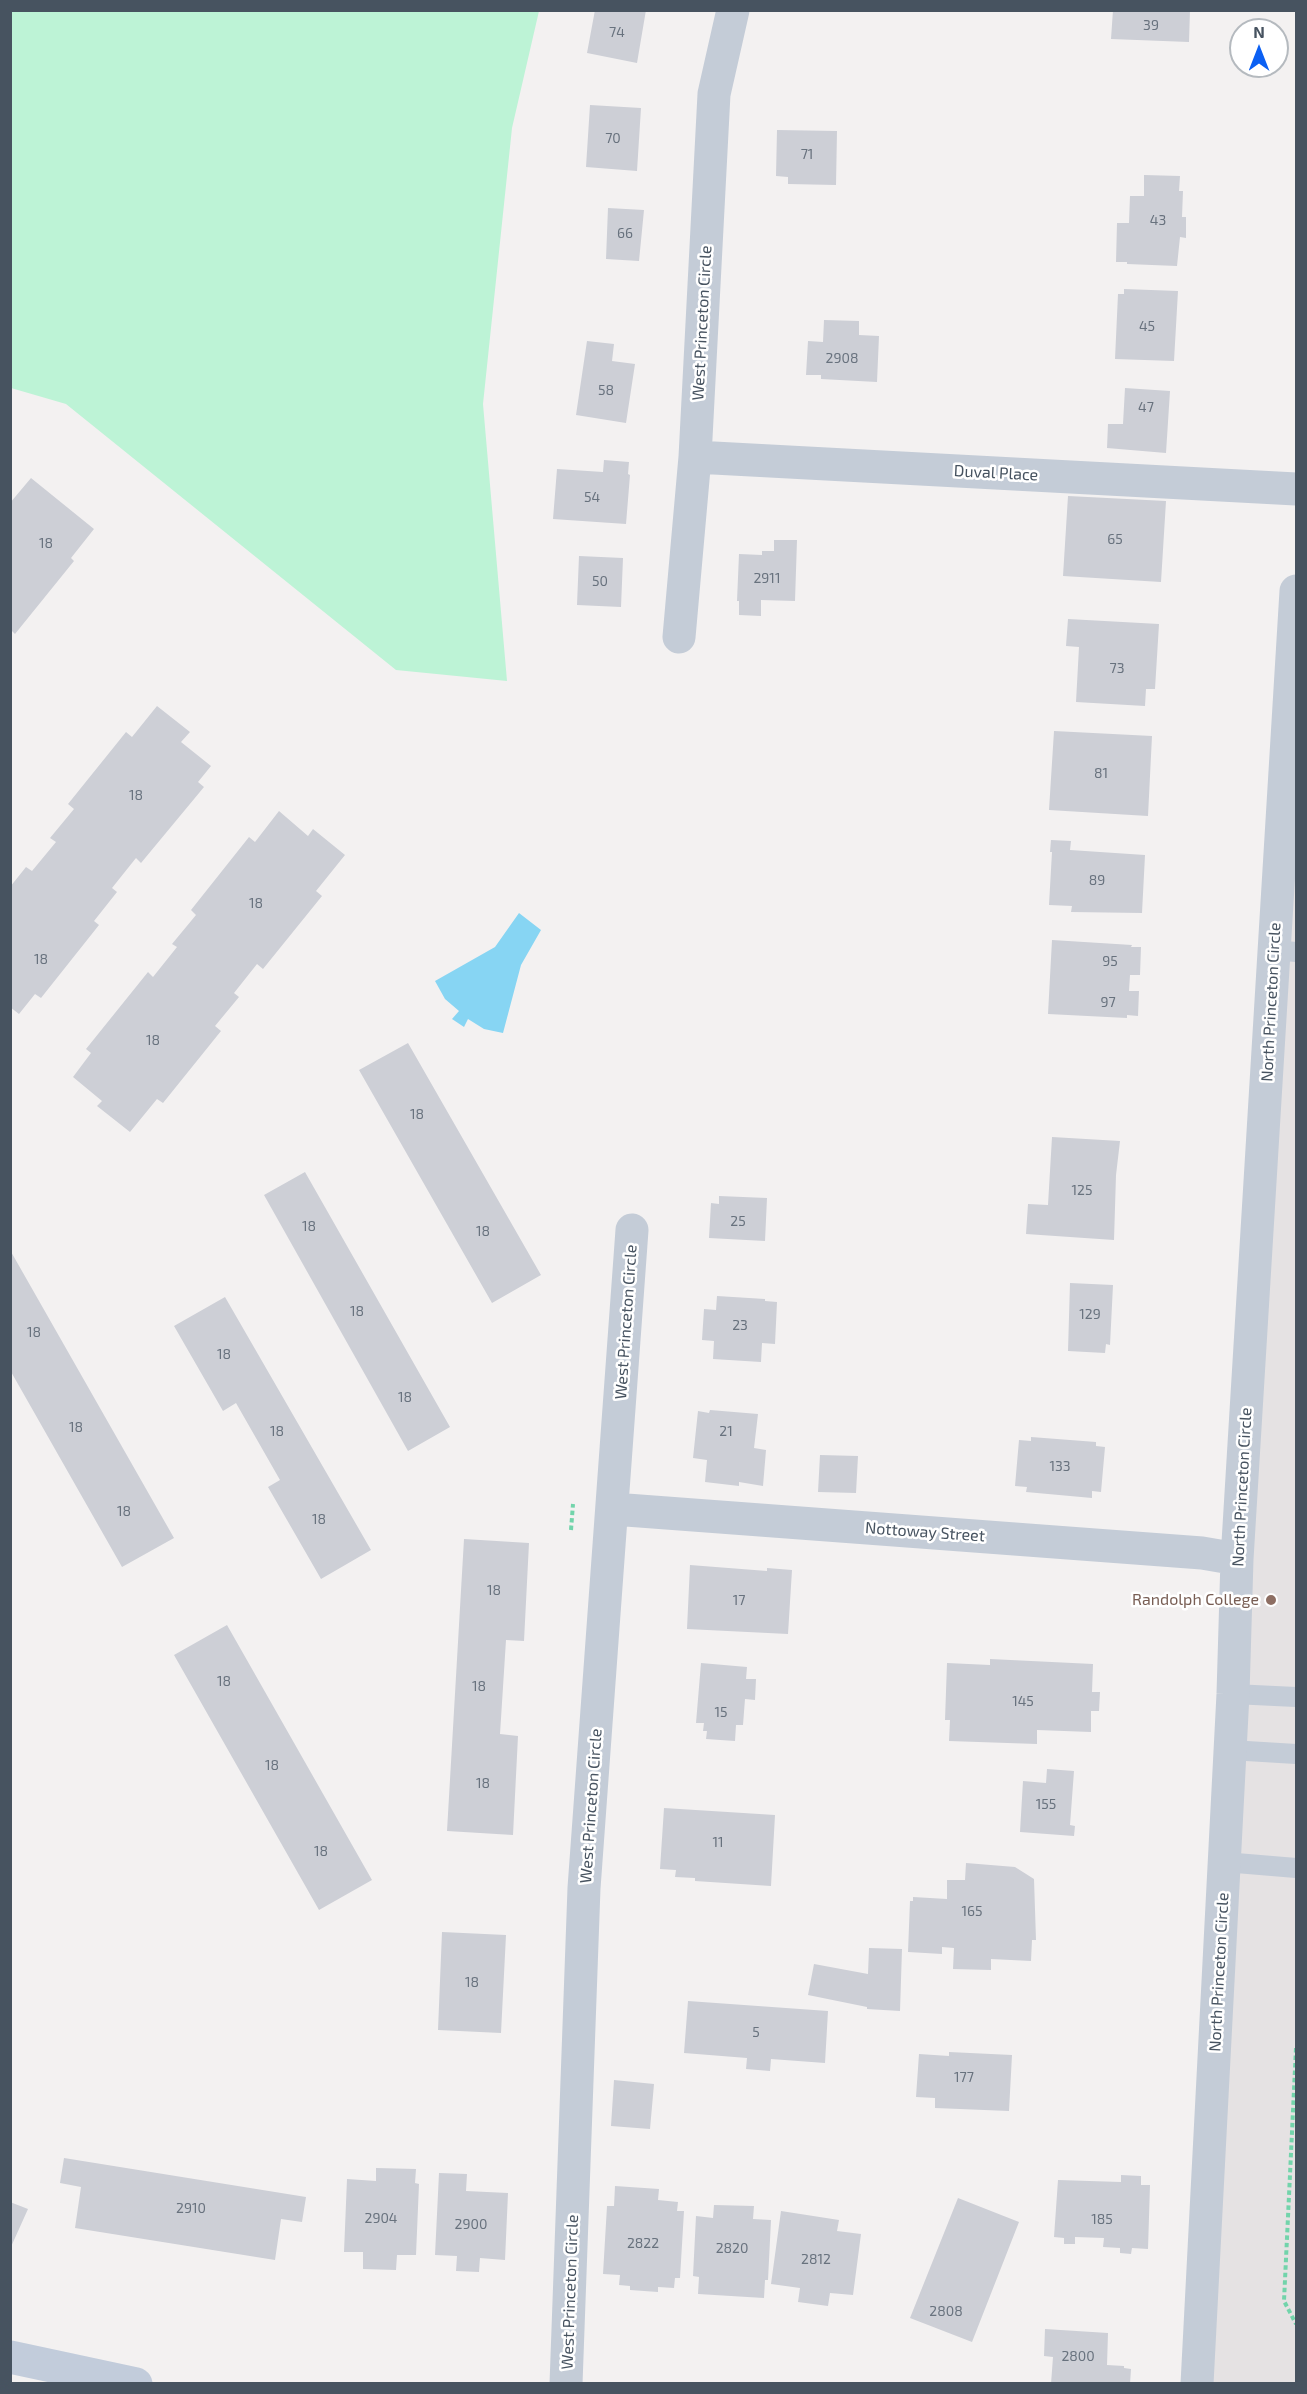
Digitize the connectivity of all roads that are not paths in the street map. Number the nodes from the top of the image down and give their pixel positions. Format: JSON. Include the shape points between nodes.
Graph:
{"nodes":[{"id":1,"x":733,"y":10,"type":"edge"},
{"id":2,"x":695,"y":457,"type":"junction"},
{"id":3,"x":1296,"y":489,"type":"edge"},
{"id":4,"x":1296,"y":591,"type":"edge"},
{"id":5,"x":679,"y":637,"type":"dead end"},
{"id":6,"x":1285,"y":951,"type":"edge"},
{"id":7,"x":632,"y":1230,"type":"dead end"},
{"id":8,"x":613,"y":1509,"type":"junction"},
{"id":9,"x":1237,"y":1559,"type":"junction"},
{"id":10,"x":1233,"y":1694,"type":"junction"},
{"id":11,"x":1296,"y":1696,"type":"edge"},
{"id":12,"x":1230,"y":1750,"type":"junction"},
{"id":13,"x":1296,"y":1754,"type":"edge"},
{"id":14,"x":1224,"y":1862,"type":"junction"},
{"id":15,"x":1296,"y":1868,"type":"edge"},
{"id":16,"x":10,"y":2357,"type":"edge"},
{"id":17,"x":136,"y":2384,"type":"edge"},
{"id":18,"x":566,"y":2384,"type":"edge"},
{"id":19,"x":1197,"y":2384,"type":"edge"}],
"edges":[{"from":1,"to":2,"type":"street","name":"West Princeton Circle","via":[[714,94]]},
{"from":2,"to":3,"type":"street","name":"Duval Place"},
{"from":2,"to":5,"type":"street","name":"West Princeton Circle"},
{"from":4,"to":6,"type":"street","name":"North Princeton Circle"},
{"from":6,"to":9,"type":"street","name":"North Princeton Circle"},
{"from":7,"to":8,"type":"street","name":"West Princeton Circle"},
{"from":8,"to":9,"type":"street","name":"Nottoway Street","via":[[1202,1553]]},
{"from":8,"to":18,"type":"street","name":"West Princeton Circle","via":[[584,1888]]},
{"from":9,"to":10,"type":"street","name":"North Princeton Circle"},
{"from":10,"to":11,"type":"lane"},
{"from":10,"to":12,"type":"street","name":"North Princeton Circle"},
{"from":12,"to":13,"type":"lane"},
{"from":12,"to":14,"type":"street","name":"North Princeton Circle"},
{"from":14,"to":15,"type":"lane"},
{"from":14,"to":19,"type":"street","name":"North Princeton Circle"},
{"from":16,"to":17,"type":"main road"}]}
